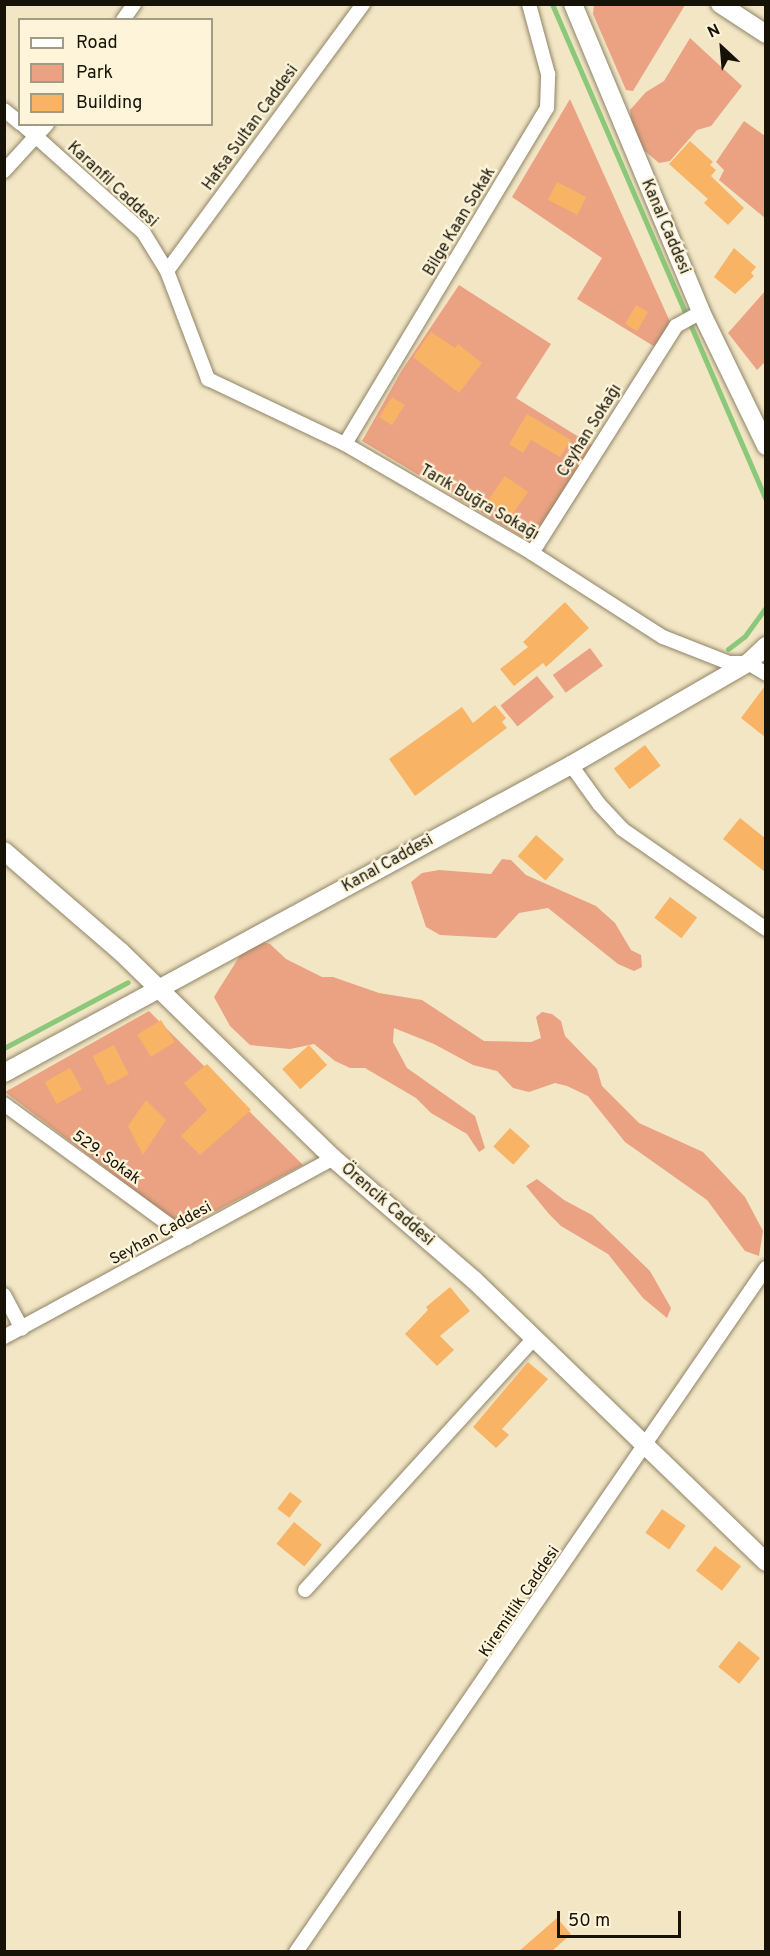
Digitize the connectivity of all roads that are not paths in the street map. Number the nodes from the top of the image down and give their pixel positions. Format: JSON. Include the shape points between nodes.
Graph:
{"nodes":[{"id":1,"x":134,"y":4,"type":"edge"},
{"id":2,"x":363,"y":4,"type":"edge"},
{"id":3,"x":529,"y":4,"type":"edge"},
{"id":4,"x":573,"y":4,"type":"edge"},
{"id":5,"x":732,"y":8,"type":"edge"},
{"id":6,"x":124,"y":18,"type":"edge"},
{"id":7,"x":765,"y":34,"type":"edge"},
{"id":8,"x":4,"y":110,"type":"edge"},
{"id":9,"x":18,"y":122,"type":"edge"},
{"id":10,"x":23,"y":126,"type":"edge"},
{"id":11,"x":45,"y":126,"type":"edge"},
{"id":12,"x":37,"y":138,"type":"junction"},
{"id":13,"x":4,"y":171,"type":"edge"},
{"id":14,"x":167,"y":271,"type":"junction"},
{"id":15,"x":701,"y":312,"type":"junction"},
{"id":16,"x":208,"y":379,"type":"joint"},
{"id":17,"x":345,"y":444,"type":"junction"},
{"id":18,"x":765,"y":446,"type":"edge"},
{"id":19,"x":532,"y":553,"type":"junction"},
{"id":20,"x":765,"y":646,"type":"edge"},
{"id":21,"x":748,"y":663,"type":"junction"},
{"id":22,"x":765,"y":674,"type":"edge"},
{"id":23,"x":571,"y":765,"type":"junction"},
{"id":24,"x":4,"y":851,"type":"edge"},
{"id":25,"x":765,"y":929,"type":"edge"},
{"id":26,"x":160,"y":990,"type":"junction"},
{"id":27,"x":4,"y":1073,"type":"edge"},
{"id":28,"x":4,"y":1104,"type":"edge"},
{"id":29,"x":333,"y":1158,"type":"junction"},
{"id":30,"x":187,"y":1238,"type":"junction"},
{"id":31,"x":765,"y":1268,"type":"edge"},
{"id":32,"x":4,"y":1295,"type":"edge"},
{"id":33,"x":22,"y":1329,"type":"junction"},
{"id":34,"x":4,"y":1337,"type":"edge"},
{"id":35,"x":535,"y":1337,"type":"junction"},
{"id":36,"x":647,"y":1445,"type":"junction"},
{"id":37,"x":765,"y":1562,"type":"edge"},
{"id":38,"x":305,"y":1590,"type":"dead end"},
{"id":39,"x":296,"y":1952,"type":"edge"}],
"edges":[{"from":1,"to":6,"type":"street"},
{"from":2,"to":14,"type":"street","name":"Hafsa Sultan Caddesi"},
{"from":3,"to":17,"type":"street","name":"Bilge Kaan Sokak","via":[[548,74],[547,108]]},
{"from":4,"to":15,"type":"street","name":"Kanal Caddesi"},
{"from":5,"to":7,"type":"street"},
{"from":8,"to":9,"type":"street","name":"Karanfil Caddesi"},
{"from":10,"to":12,"type":"street","name":"Karanfil Caddesi"},
{"from":11,"to":12,"type":"street"},
{"from":12,"to":13,"type":"street"},
{"from":12,"to":14,"type":"street","name":"Karanfil Caddesi","via":[[143,232]]},
{"from":14,"to":16,"type":"street","name":"Karanfil Caddesi"},
{"from":15,"to":18,"type":"street","name":"Kanal Caddesi"},
{"from":15,"to":19,"type":"street","name":"Ceyhan Sokağı","via":[[676,326]]},
{"from":16,"to":17,"type":"street","name":"Tarık Buğra Sokağı"},
{"from":17,"to":19,"type":"street","name":"Tarık Buğra Sokağı"},
{"from":19,"to":21,"type":"street","name":"Tarık Buğra Sokağı","via":[[663,637],[693,652],[729,663]]},
{"from":20,"to":21,"type":"street","name":"Kanal Caddesi"},
{"from":21,"to":22,"type":"street"},
{"from":21,"to":23,"type":"street","name":"Kanal Caddesi"},
{"from":23,"to":25,"type":"street","via":[[622,829]]},
{"from":23,"to":26,"type":"street","name":"Kanal Caddesi"},
{"from":24,"to":26,"type":"street","name":"Örencik Caddesi"},
{"from":26,"to":27,"type":"street","name":"Kanal Caddesi"},
{"from":26,"to":29,"type":"street","name":"Örencik Caddesi"},
{"from":28,"to":30,"type":"street","name":"529. Sokak"},
{"from":29,"to":30,"type":"street","name":"Seyhan Caddesi"},
{"from":29,"to":35,"type":"street","name":"Örencik Caddesi"},
{"from":30,"to":33,"type":"street","name":"Seyhan Caddesi"},
{"from":31,"to":36,"type":"street","name":"Kiremitlik Caddesi"},
{"from":32,"to":33,"type":"street"},
{"from":33,"to":34,"type":"street","name":"Seyhan Caddesi"},
{"from":35,"to":36,"type":"street","name":"Örencik Caddesi"},
{"from":35,"to":38,"type":"street"},
{"from":36,"to":37,"type":"street","name":"Örencik Caddesi"},
{"from":36,"to":39,"type":"street","name":"Kiremitlik Caddesi"}]}
